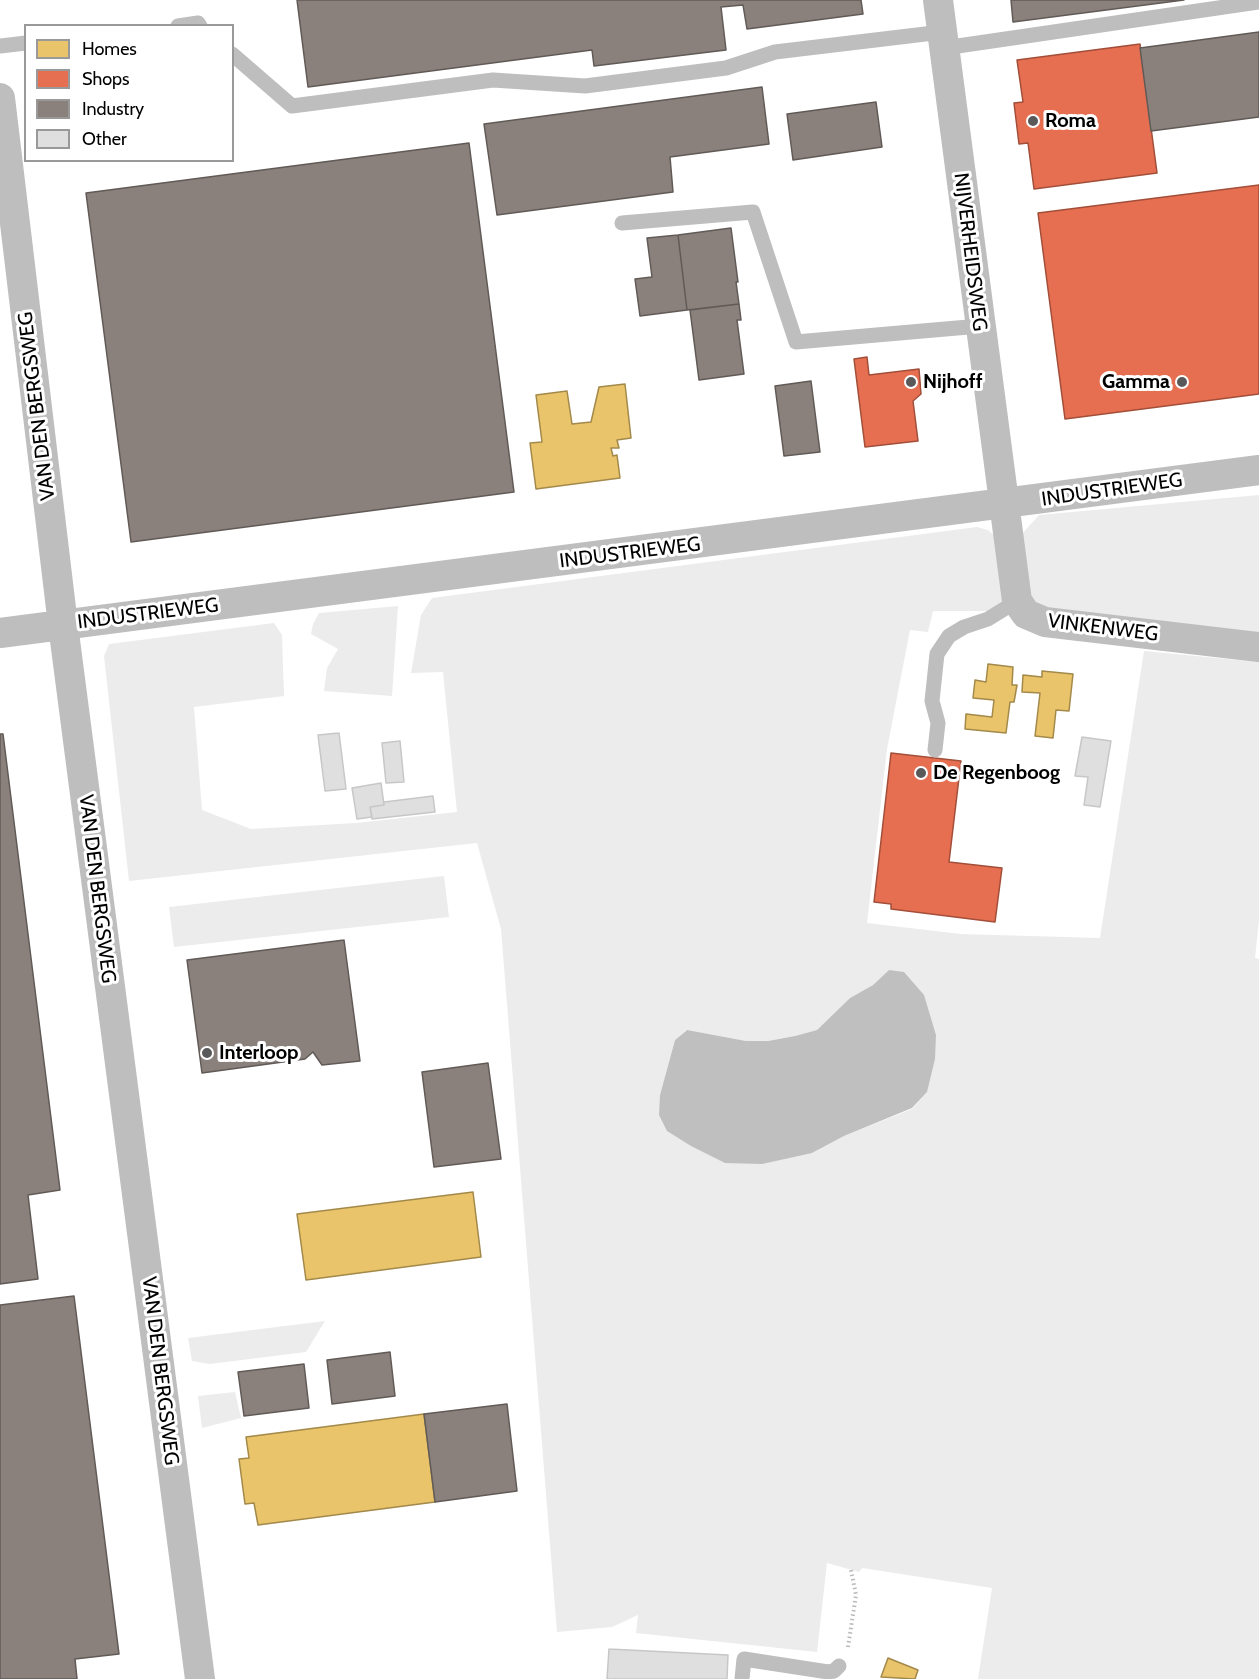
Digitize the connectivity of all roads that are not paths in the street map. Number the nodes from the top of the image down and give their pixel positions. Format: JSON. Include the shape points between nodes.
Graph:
{"nodes":[{"id":1,"x":938,"y":0,"type":"edge"},
{"id":2,"x":1259,"y":2,"type":"edge"},
{"id":3,"x":943,"y":40,"type":"junction"},
{"id":4,"x":24,"y":43,"type":"edge"},
{"id":5,"x":0,"y":46,"type":"edge"},
{"id":6,"x":234,"y":56,"type":"edge"},
{"id":7,"x":0,"y":98,"type":"edge"},
{"id":8,"x":3,"y":140,"type":"edge"},
{"id":9,"x":622,"y":223,"type":"dead end"},
{"id":10,"x":980,"y":326,"type":"junction"},
{"id":11,"x":1259,"y":470,"type":"edge"},
{"id":12,"x":1003,"y":504,"type":"junction"},
{"id":13,"x":1017,"y":601,"type":"junction"},
{"id":14,"x":63,"y":625,"type":"junction"},
{"id":15,"x":0,"y":633,"type":"edge"},
{"id":16,"x":1259,"y":647,"type":"edge"},
{"id":17,"x":935,"y":750,"type":"dead end"},
{"id":18,"x":839,"y":1666,"type":"road end"},
{"id":19,"x":200,"y":1679,"type":"edge"},
{"id":20,"x":742,"y":1679,"type":"edge"}],
"edges":[{"from":1,"to":3,"type":"street","name":"NIJVERHEIDSWEG"},
{"from":2,"to":3,"type":"lane"},
{"from":3,"to":6,"type":"lane","via":[[775,52],[726,68],[585,86],[493,80],[292,106]]},
{"from":3,"to":10,"type":"street","name":"NIJVERHEIDSWEG"},
{"from":4,"to":5,"type":"lane"},
{"from":7,"to":8,"type":"street","name":"VAN DEN BERGSWEG"},
{"from":8,"to":14,"type":"street","name":"VAN DEN BERGSWEG"},
{"from":9,"to":10,"type":"lane","via":[[753,212],[796,342]]},
{"from":10,"to":12,"type":"street","name":"NIJVERHEIDSWEG"},
{"from":11,"to":12,"type":"street","name":"INDUSTRIEWEG"},
{"from":12,"to":13,"type":"street"},
{"from":12,"to":14,"type":"street","name":"INDUSTRIEWEG"},
{"from":13,"to":16,"type":"street","name":"VINKENWEG","via":[[1026,614],[1045,622]]},
{"from":13,"to":17,"type":"lane","via":[[949,636],[939,649],[932,701],[938,723]]},
{"from":14,"to":15,"type":"street","name":"INDUSTRIEWEG"},
{"from":14,"to":19,"type":"street","name":"VAN DEN BERGSWEG"},
{"from":18,"to":20,"type":"lane","via":[[828,1672],[744,1659]]}]}
